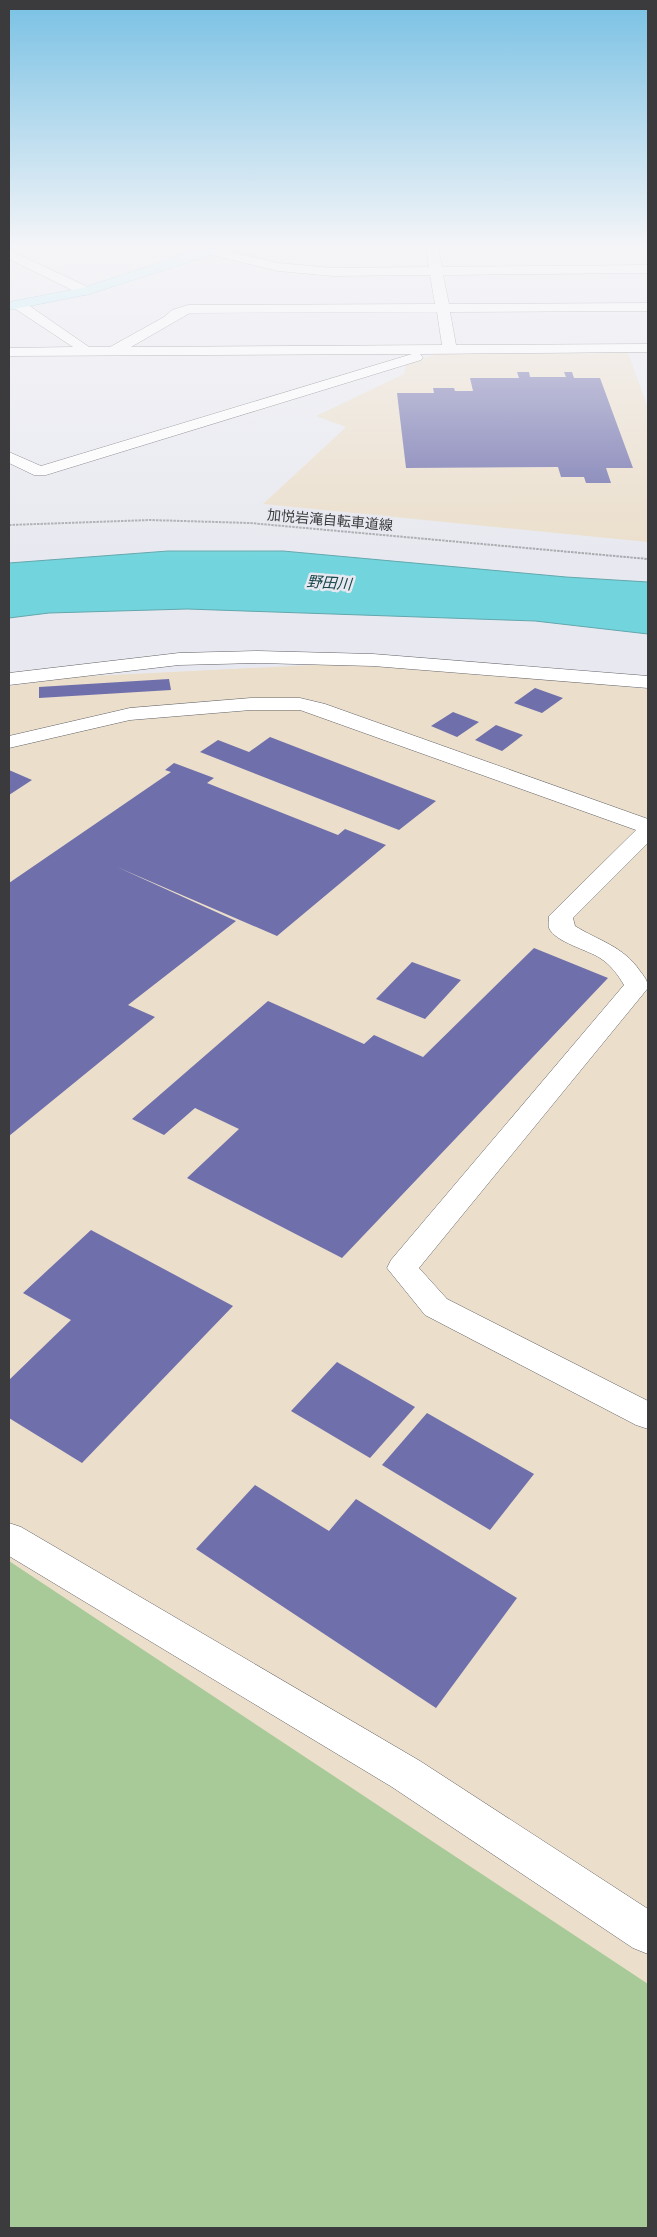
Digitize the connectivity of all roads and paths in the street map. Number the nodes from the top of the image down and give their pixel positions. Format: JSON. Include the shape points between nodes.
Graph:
{"nodes":[{"id":1,"x":424,"y":352,"type":"edge"},
{"id":2,"x":9,"y":457,"type":"edge"},
{"id":3,"x":9,"y":525,"type":"edge"},
{"id":4,"x":648,"y":559,"type":"edge"},
{"id":5,"x":9,"y":679,"type":"edge"},
{"id":6,"x":648,"y":682,"type":"edge"},
{"id":7,"x":9,"y":742,"type":"edge"},
{"id":8,"x":648,"y":827,"type":"edge"},
{"id":9,"x":648,"y":831,"type":"edge"},
{"id":10,"x":648,"y":1416,"type":"edge"},
{"id":11,"x":9,"y":1538,"type":"edge"},
{"id":12,"x":648,"y":1933,"type":"edge"}],
"edges":[{"from":1,"to":2,"type":"street","via":[[410,360],[40,472]]},
{"from":3,"to":4,"type":"path","name":"加悦岩滝自転車道線","via":[[150,520],[250,523]]},
{"from":5,"to":6,"type":"street","via":[[170,660],[258,657],[373,660]]},
{"from":7,"to":8,"type":"street","via":[[130,714],[251,704],[300,704]]},
{"from":9,"to":10,"type":"street","via":[[561,916],[561,927],[568,934],[609,953],[628,970],[637,986],[402,1268],[436,1307]]},
{"from":11,"to":12,"type":"street","via":[[406,1774]]}]}
